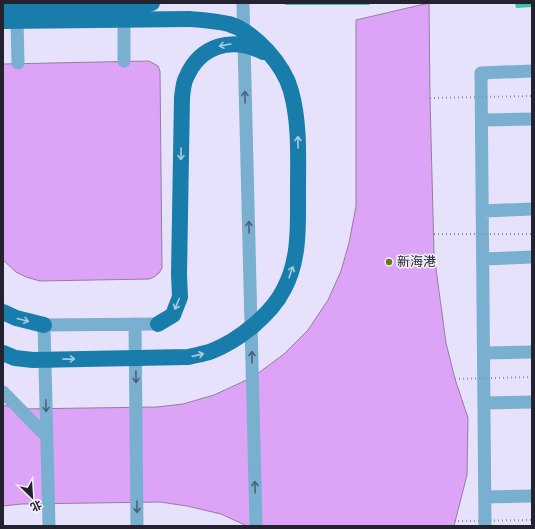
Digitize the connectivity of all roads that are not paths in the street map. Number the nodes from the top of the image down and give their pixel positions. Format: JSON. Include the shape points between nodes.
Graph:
{"nodes":[{"id":1,"x":152,"y":3,"type":"edge"},
{"id":2,"x":243,"y":3,"type":"edge"},
{"id":3,"x":3,"y":10,"type":"edge"},
{"id":4,"x":124,"y":20,"type":"junction"},
{"id":5,"x":10,"y":21,"type":"edge"},
{"id":6,"x":124,"y":61,"type":"dead end"},
{"id":7,"x":18,"y":63,"type":"dead end"},
{"id":8,"x":532,"y":71,"type":"edge"},
{"id":9,"x":282,"y":72,"type":"junction"},
{"id":10,"x":532,"y":119,"type":"edge"},
{"id":11,"x":482,"y":120,"type":"junction"},
{"id":12,"x":532,"y":209,"type":"edge"},
{"id":13,"x":482,"y":211,"type":"junction"},
{"id":14,"x":532,"y":257,"type":"edge"},
{"id":15,"x":483,"y":259,"type":"junction"},
{"id":16,"x":3,"y":312,"type":"edge"},
{"id":17,"x":135,"y":324,"type":"junction"},
{"id":18,"x":158,"y":324,"type":"joint"},
{"id":19,"x":44,"y":325,"type":"junction"},
{"id":20,"x":532,"y":352,"type":"edge"},
{"id":21,"x":3,"y":353,"type":"edge"},
{"id":22,"x":484,"y":353,"type":"junction"},
{"id":23,"x":3,"y":392,"type":"edge"},
{"id":24,"x":532,"y":402,"type":"edge"},
{"id":25,"x":484,"y":403,"type":"junction"},
{"id":26,"x":47,"y":437,"type":"junction"},
{"id":27,"x":532,"y":496,"type":"edge"},
{"id":28,"x":485,"y":497,"type":"junction"},
{"id":29,"x":49,"y":526,"type":"edge"},
{"id":30,"x":137,"y":526,"type":"edge"},
{"id":31,"x":256,"y":526,"type":"edge"},
{"id":32,"x":485,"y":526,"type":"edge"}],
"edges":[{"from":1,"to":3,"type":"main road","via":[[137,7]]},
{"from":31,"to":2,"type":"lane","one_way":true},
{"from":4,"to":5,"type":"main road","bridge":true},
{"from":4,"to":6,"type":"lane"},
{"from":4,"to":9,"type":"main road","bridge":true,"via":[[190,19],[230,24],[261,44]]},
{"from":5,"to":7,"type":"lane"},
{"from":8,"to":11,"type":"lane","via":[[481,73]]},
{"from":9,"to":18,"type":"main road","one_way":true,"bridge":true,"via":[[266,54],[252,46],[236,44],[220,46],[205,53],[193,65],[185,80],[182,97],[180,297],[173,315]]},
{"from":21,"to":9,"type":"main road","one_way":true,"bridge":true,"via":[[15,358],[32,360],[188,357],[211,352],[230,343],[270,310],[284,290],[293,269],[297,249],[298,138],[291,90]]},
{"from":10,"to":11,"type":"lane"},
{"from":11,"to":13,"type":"lane"},
{"from":12,"to":13,"type":"lane"},
{"from":13,"to":15,"type":"lane"},
{"from":14,"to":15,"type":"lane"},
{"from":15,"to":22,"type":"lane"},
{"from":16,"to":19,"type":"main road","one_way":true},
{"from":17,"to":18,"type":"lane"},
{"from":17,"to":19,"type":"lane"},
{"from":17,"to":30,"type":"lane","one_way":true},
{"from":19,"to":26,"type":"lane","one_way":true},
{"from":20,"to":22,"type":"lane"},
{"from":22,"to":25,"type":"lane"},
{"from":23,"to":26,"type":"lane"},
{"from":24,"to":25,"type":"lane"},
{"from":25,"to":28,"type":"lane"},
{"from":26,"to":29,"type":"lane"},
{"from":27,"to":28,"type":"lane"},
{"from":28,"to":32,"type":"lane"}]}
